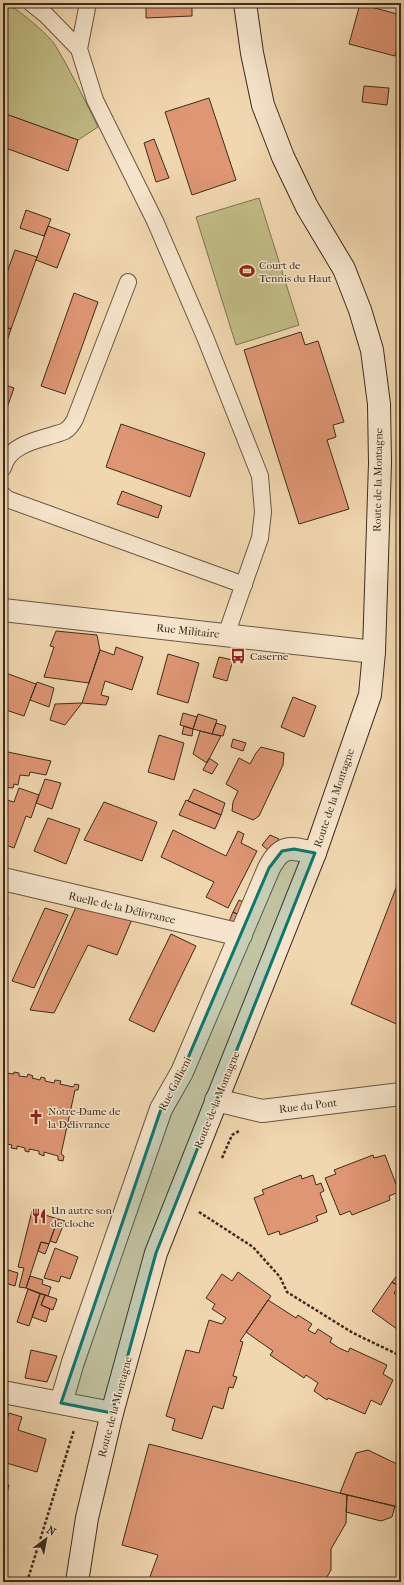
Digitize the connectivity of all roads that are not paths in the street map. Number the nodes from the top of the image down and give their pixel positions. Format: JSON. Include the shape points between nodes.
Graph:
{"nodes":[{"id":1,"x":31,"y":3,"type":"edge"},
{"id":2,"x":88,"y":3,"type":"edge"},
{"id":3,"x":245,"y":3,"type":"edge"},
{"id":4,"x":79,"y":49,"type":"junction"},
{"id":5,"x":128,"y":282,"type":"dead end"},
{"id":6,"x":3,"y":468,"type":"edge"},
{"id":7,"x":3,"y":495,"type":"edge"},
{"id":8,"x":244,"y":585,"type":"junction"},
{"id":9,"x":3,"y":610,"type":"edge"},
{"id":10,"x":226,"y":635,"type":"junction"},
{"id":11,"x":374,"y":652,"type":"junction"},
{"id":12,"x":315,"y":853,"type":"junction"},
{"id":13,"x":3,"y":879,"type":"edge"},
{"id":14,"x":241,"y":935,"type":"junction"},
{"id":15,"x":401,"y":1094,"type":"edge"},
{"id":16,"x":216,"y":1100,"type":"junction"},
{"id":17,"x":3,"y":1392,"type":"edge"},
{"id":18,"x":62,"y":1403,"type":"junction"},
{"id":19,"x":112,"y":1413,"type":"junction"},
{"id":20,"x":76,"y":1582,"type":"edge"}],
"edges":[{"from":1,"to":4,"type":"lane"},
{"from":2,"to":4,"type":"lane"},
{"from":3,"to":11,"type":"main road","name":"Route de la Montagne","via":[[263,104],[306,207],[344,269],[372,350],[379,404],[380,463]]},
{"from":4,"to":8,"type":"lane","via":[[95,100],[156,221],[260,476],[263,512],[260,538]]},
{"from":5,"to":6,"type":"lane","via":[[72,425],[64,431],[22,445],[11,452]]},
{"from":7,"to":8,"type":"lane","via":[[7,499]]},
{"from":8,"to":10,"type":"lane"},
{"from":9,"to":10,"type":"main road","name":"Rue Militaire"},
{"from":10,"to":11,"type":"main road","name":"Rue Militaire"},
{"from":11,"to":12,"type":"main road","name":"Route de la Montagne","via":[[370,695]]},
{"from":12,"to":14,"type":"main road","name":"Rue Gallieni","via":[[294,849],[282,850],[275,858]]},
{"from":12,"to":16,"type":"main road","name":"Route de la Montagne"},
{"from":13,"to":14,"type":"main road","name":"Ruelle de la Délivrance"},
{"from":14,"to":18,"type":"main road","name":"Rue Gallieni","via":[[182,1072],[161,1109],[73,1362]]},
{"from":15,"to":16,"type":"main road","name":"Rue du Pont","via":[[262,1111]]},
{"from":16,"to":19,"type":"main road","name":"Route de la Montagne","via":[[156,1253]]},
{"from":17,"to":18,"type":"main road"},
{"from":18,"to":19,"type":"main road"},
{"from":19,"to":20,"type":"main road","name":"Route de la Montagne","via":[[87,1518]]}]}
